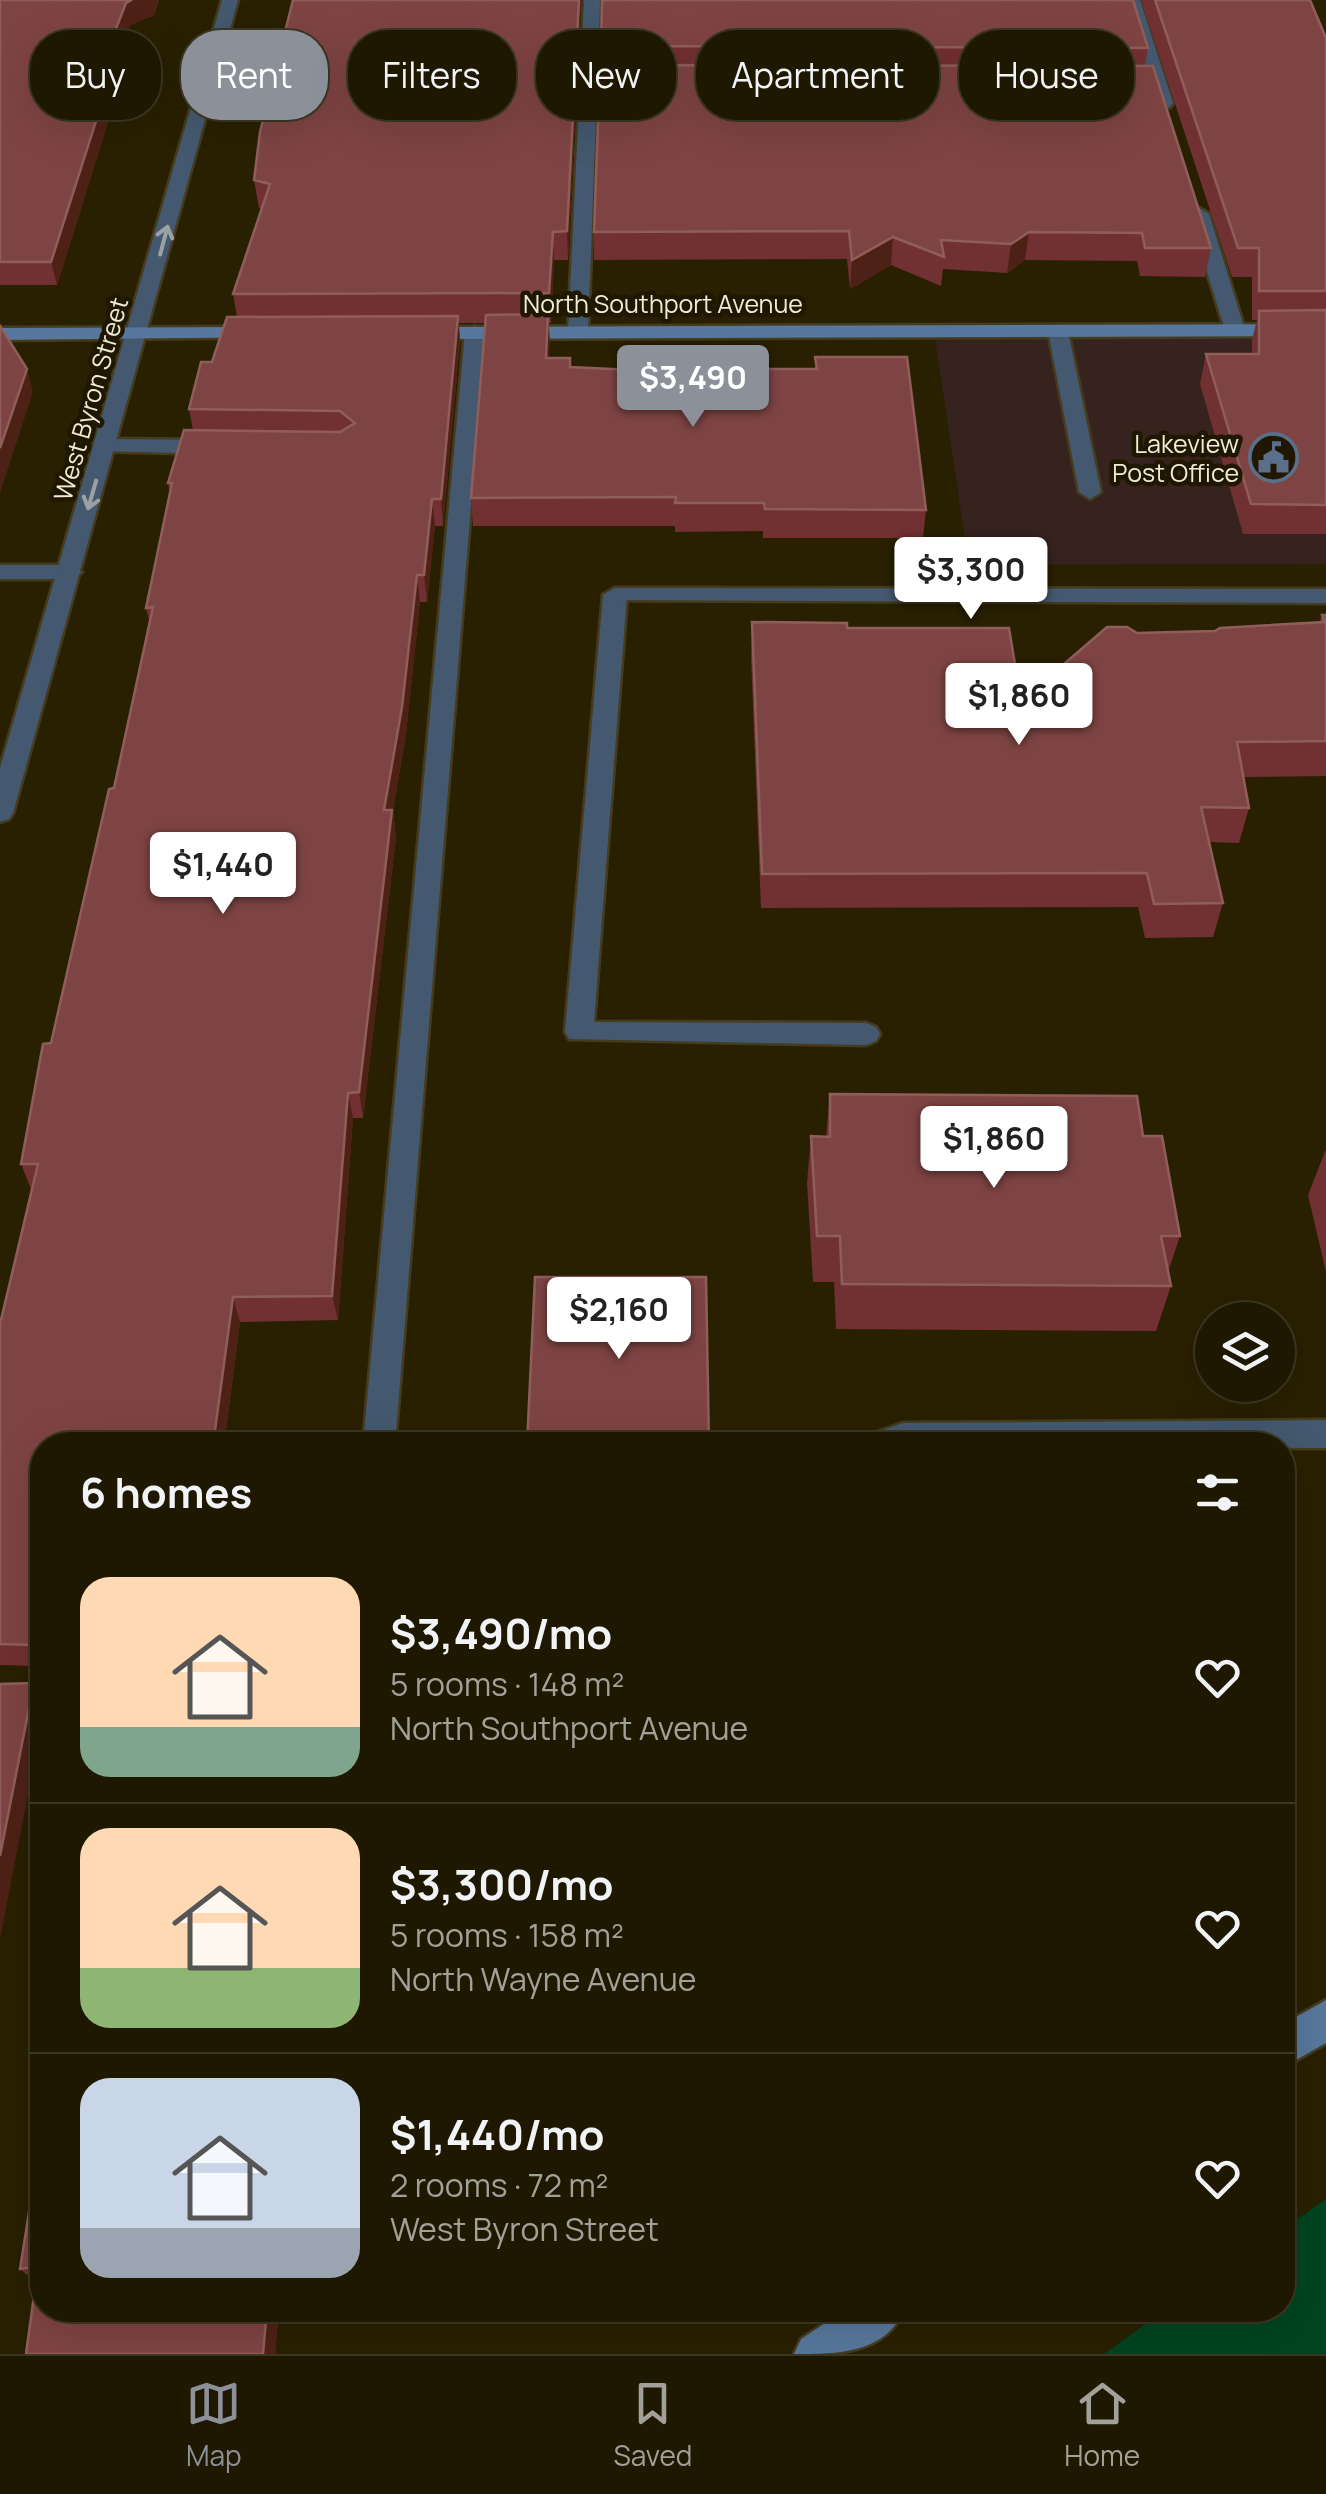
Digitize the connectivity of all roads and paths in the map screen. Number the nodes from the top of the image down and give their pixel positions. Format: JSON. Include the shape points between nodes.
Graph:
{"nodes":[{"id":1,"x":230,"y":0,"type":"edge"},
{"id":2,"x":592,"y":0,"type":"edge"},
{"id":3,"x":1132,"y":0,"type":"edge"},
{"id":4,"x":591,"y":30,"type":"edge"},
{"id":5,"x":587,"y":120,"type":"edge"},
{"id":6,"x":1170,"y":121,"type":"edge"},
{"id":7,"x":1192,"y":194,"type":"edge"},
{"id":8,"x":1235,"y":330,"type":"junction"},
{"id":9,"x":1326,"y":330,"type":"edge"},
{"id":10,"x":1058,"y":331,"type":"junction"},
{"id":11,"x":475,"y":332,"type":"junction"},
{"id":12,"x":578,"y":332,"type":"junction"},
{"id":13,"x":278,"y":333,"type":"edge"},
{"id":14,"x":396,"y":333,"type":"edge"},
{"id":15,"x":0,"y":334,"type":"edge"},
{"id":16,"x":139,"y":334,"type":"junction"},
{"id":17,"x":106,"y":446,"type":"junction"},
{"id":18,"x":250,"y":447,"type":"edge"},
{"id":19,"x":1090,"y":492,"type":"dead end"},
{"id":20,"x":0,"y":572,"type":"edge"},
{"id":21,"x":70,"y":572,"type":"junction"},
{"id":22,"x":1326,"y":596,"type":"edge"},
{"id":23,"x":0,"y":813,"type":"edge"},
{"id":24,"x":866,"y":1034,"type":"dead end"},
{"id":25,"x":380,"y":1432,"type":"edge"},
{"id":26,"x":1295,"y":1434,"type":"edge"},
{"id":27,"x":1326,"y":1434,"type":"edge"},
{"id":28,"x":1326,"y":2020,"type":"edge"},
{"id":29,"x":1295,"y":2040,"type":"edge"},
{"id":30,"x":864,"y":2322,"type":"edge"},
{"id":31,"x":816,"y":2354,"type":"edge"}],
"edges":[{"from":16,"to":1,"type":"street","name":"West Byron Street","one_way":true},
{"from":2,"to":4,"type":"street"},
{"from":3,"to":6,"type":"street","via":[[1148,84]]},
{"from":5,"to":12,"type":"street"},
{"from":7,"to":8,"type":"street"},
{"from":8,"to":9,"type":"street","name":"North Southport Avenue"},
{"from":8,"to":10,"type":"street","name":"North Southport Avenue"},
{"from":10,"to":12,"type":"street","name":"North Southport Avenue"},
{"from":10,"to":19,"type":"street"},
{"from":11,"to":12,"type":"street","name":"North Southport Avenue"},
{"from":11,"to":14,"type":"street","name":"North Southport Avenue"},
{"from":11,"to":25,"type":"street"},
{"from":13,"to":16,"type":"street"},
{"from":15,"to":16,"type":"street"},
{"from":16,"to":17,"type":"street","name":"West Byron Street"},
{"from":17,"to":18,"type":"street"},
{"from":17,"to":21,"type":"street","name":"West Byron Street","one_way":true},
{"from":20,"to":21,"type":"street"},
{"from":21,"to":23,"type":"street","name":"West Byron Street"},
{"from":22,"to":24,"type":"street","via":[[616,595],[579,1032]]},
{"from":26,"to":27,"type":"street"},
{"from":28,"to":29,"type":"street"},
{"from":30,"to":31,"type":"street"}]}
